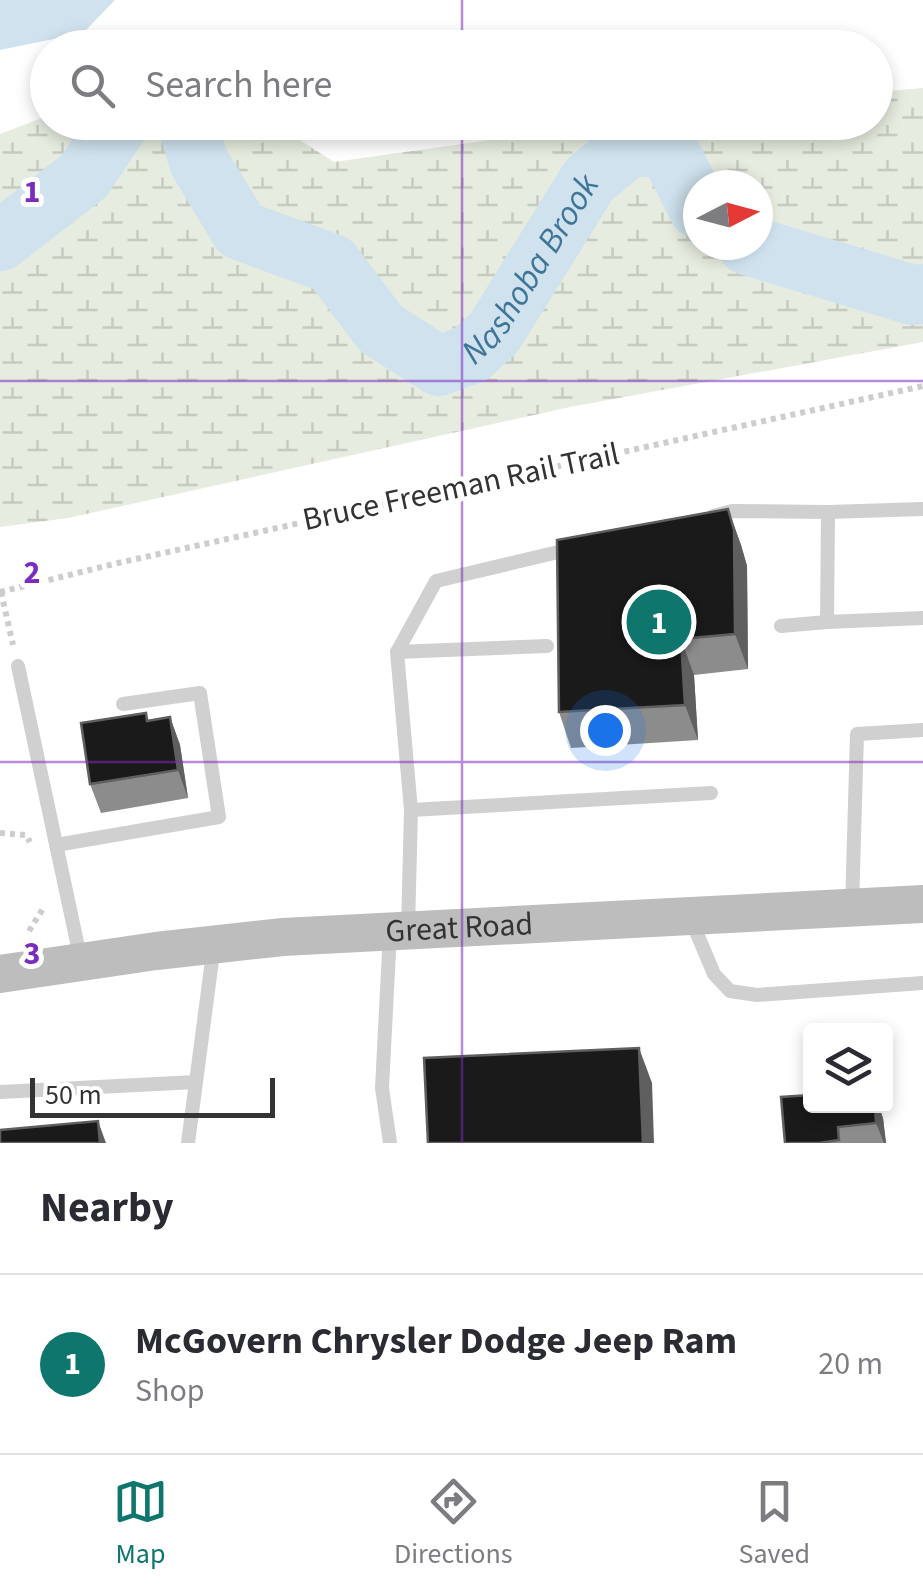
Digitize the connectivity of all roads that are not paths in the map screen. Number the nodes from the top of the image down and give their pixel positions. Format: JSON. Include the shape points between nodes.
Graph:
{"nodes":[{"id":1,"x":923,"y":509,"type":"edge"},
{"id":2,"x":828,"y":512,"type":"junction"},
{"id":3,"x":698,"y":519,"type":"edge"},
{"id":4,"x":587,"y":545,"type":"edge"},
{"id":5,"x":923,"y":618,"type":"edge"},
{"id":6,"x":827,"y":622,"type":"junction"},
{"id":7,"x":781,"y":626,"type":"dead end"},
{"id":8,"x":546,"y":646,"type":"dead end"},
{"id":9,"x":397,"y":652,"type":"junction"},
{"id":10,"x":18,"y":666,"type":"road end"},
{"id":11,"x":122,"y":704,"type":"dead end"},
{"id":12,"x":923,"y":730,"type":"edge"},
{"id":13,"x":712,"y":792,"type":"dead end"},
{"id":14,"x":411,"y":810,"type":"junction"},
{"id":15,"x":56,"y":845,"type":"junction"},
{"id":16,"x":923,"y":904,"type":"edge"},
{"id":17,"x":852,"y":908,"type":"junction"},
{"id":18,"x":689,"y":916,"type":"junction"},
{"id":19,"x":399,"y":930,"type":"junction"},
{"id":20,"x":214,"y":945,"type":"junction"},
{"id":21,"x":81,"y":962,"type":"junction"},
{"id":22,"x":0,"y":974,"type":"edge"},
{"id":23,"x":923,"y":983,"type":"edge"},
{"id":24,"x":196,"y":1082,"type":"junction"},
{"id":25,"x":0,"y":1092,"type":"edge"},
{"id":26,"x":188,"y":1143,"type":"edge"},
{"id":27,"x":390,"y":1143,"type":"edge"}],
"edges":[{"from":1,"to":2,"type":"lane"},
{"from":2,"to":3,"type":"lane","via":[[732,512]]},
{"from":2,"to":6,"type":"lane"},
{"from":4,"to":9,"type":"lane","via":[[436,581]]},
{"from":5,"to":6,"type":"lane"},
{"from":6,"to":7,"type":"lane"},
{"from":8,"to":9,"type":"lane"},
{"from":9,"to":14,"type":"lane"},
{"from":10,"to":15,"type":"lane"},
{"from":11,"to":15,"type":"lane","via":[[200,694],[219,817]]},
{"from":12,"to":17,"type":"lane","via":[[857,734]]},
{"from":13,"to":14,"type":"lane"},
{"from":14,"to":19,"type":"lane"},
{"from":15,"to":21,"type":"lane"},
{"from":16,"to":17,"type":"main road","name":"Great Road"},
{"from":17,"to":18,"type":"main road","name":"Great Road"},
{"from":18,"to":19,"type":"main road","name":"Great Road"},
{"from":18,"to":23,"type":"lane","via":[[714,974],[730,991],[757,995]]},
{"from":19,"to":20,"type":"main road","name":"Great Road"},
{"from":19,"to":27,"type":"lane","via":[[382,1088]]},
{"from":20,"to":21,"type":"main road","name":"Great Road"},
{"from":20,"to":24,"type":"lane"},
{"from":21,"to":22,"type":"main road","name":"Great Road"},
{"from":24,"to":25,"type":"lane"},
{"from":24,"to":26,"type":"lane"}]}
